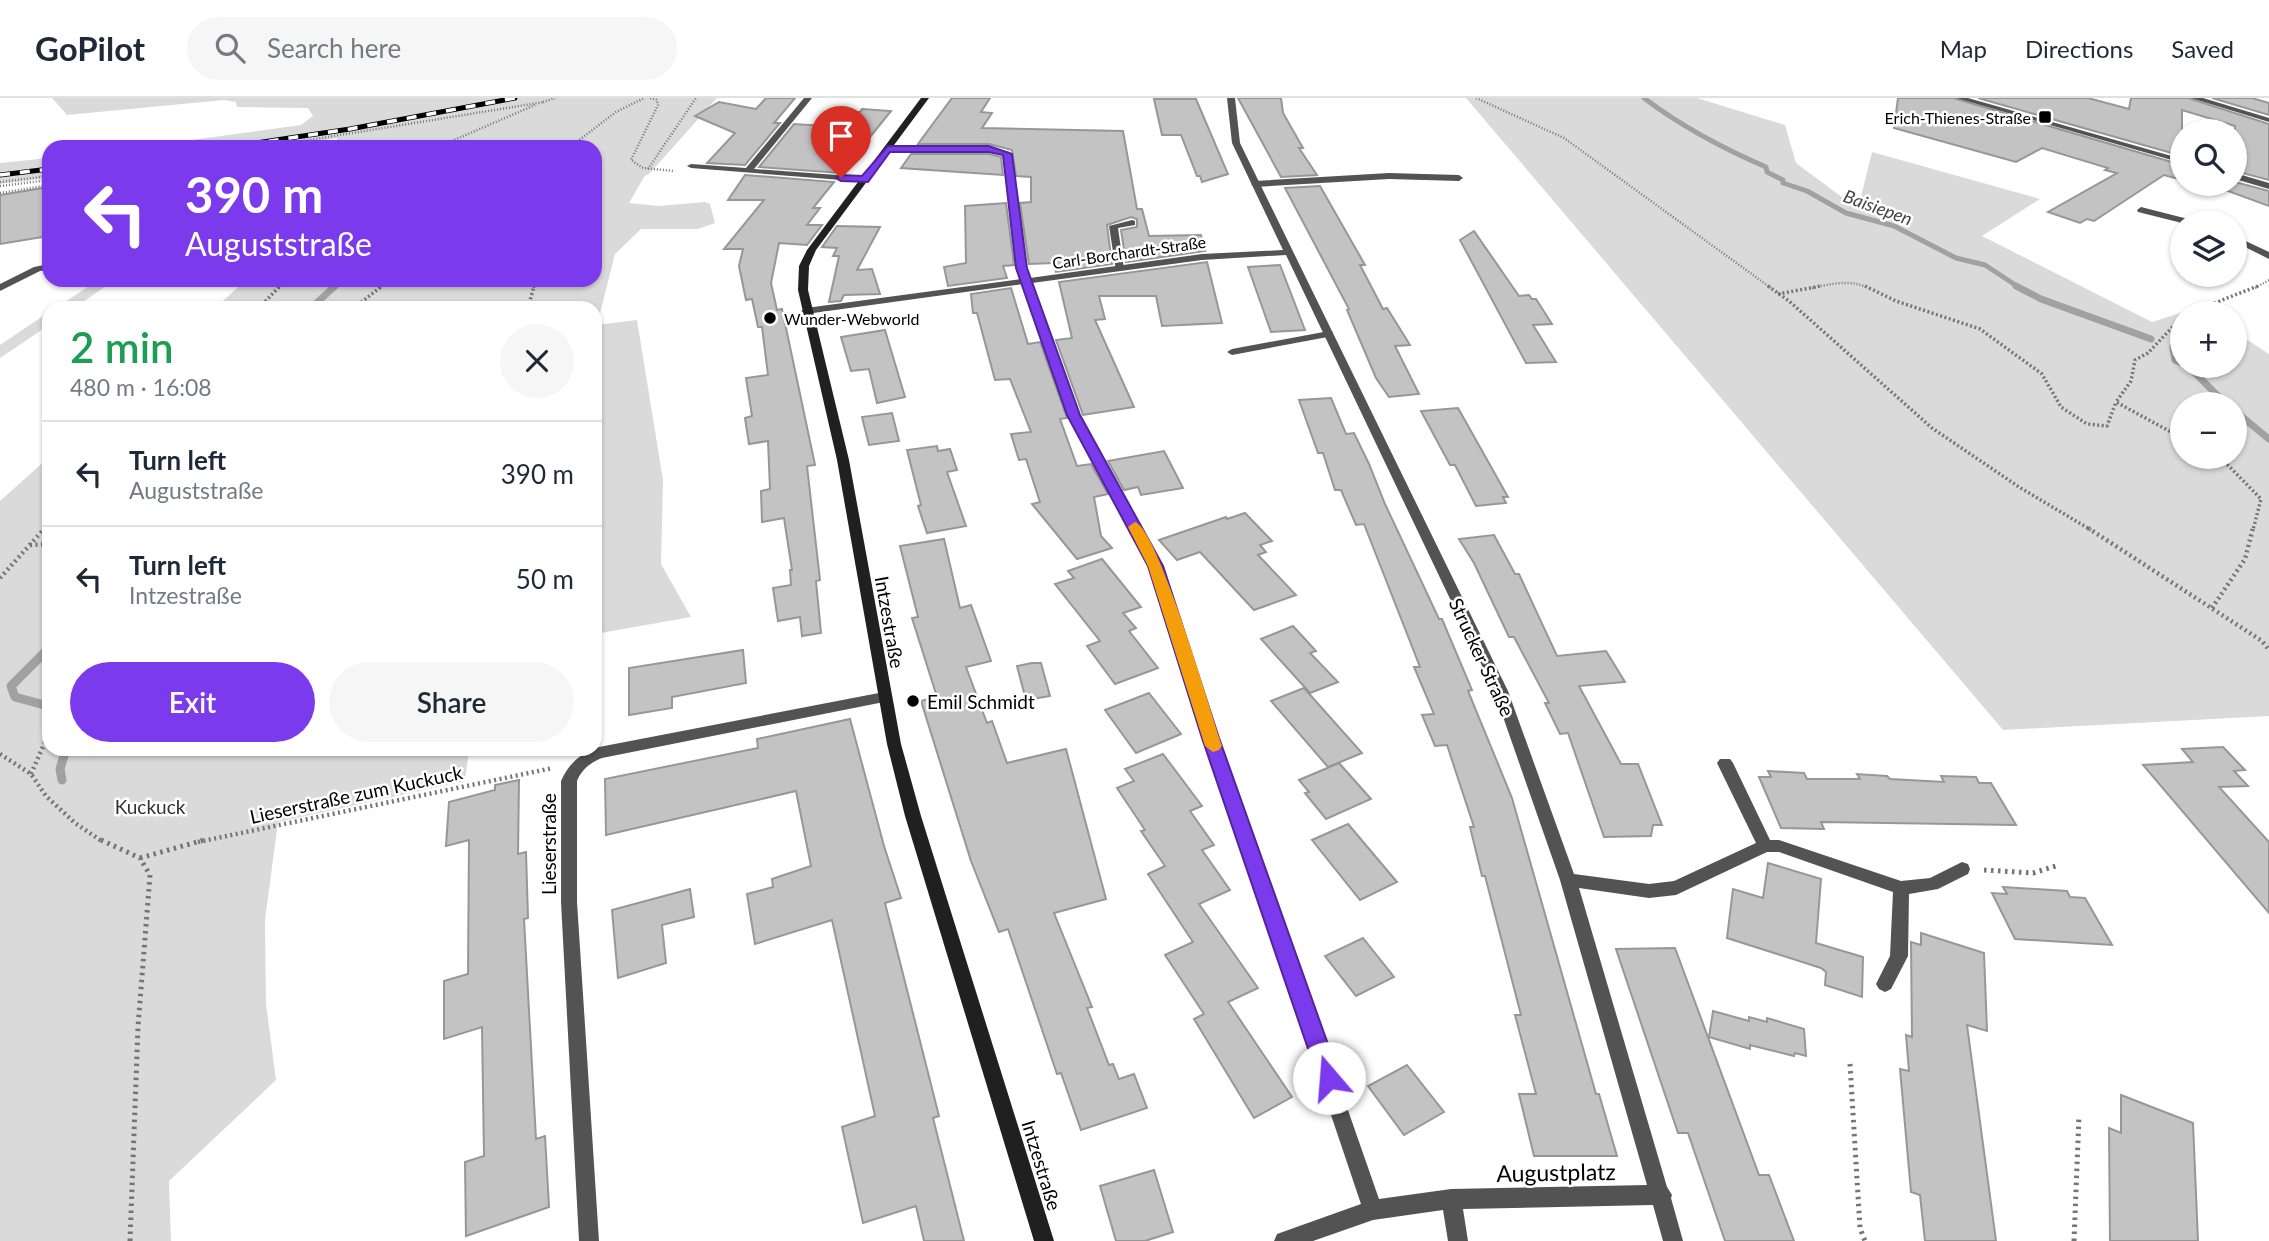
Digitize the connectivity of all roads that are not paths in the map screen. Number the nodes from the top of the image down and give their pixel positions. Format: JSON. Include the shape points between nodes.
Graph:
{"nodes":[{"id":1,"x":808,"y":98,"type":"edge"},
{"id":2,"x":925,"y":98,"type":"edge"},
{"id":3,"x":1231,"y":98,"type":"edge"},
{"id":4,"x":1960,"y":98,"type":"edge"},
{"id":5,"x":2195,"y":98,"type":"edge"},
{"id":6,"x":2269,"y":120,"type":"edge"},
{"id":7,"x":888,"y":149,"type":"junction"},
{"id":8,"x":2170,"y":158,"type":"edge"},
{"id":9,"x":691,"y":166,"type":"dead end"},
{"id":10,"x":749,"y":170,"type":"junction"},
{"id":11,"x":1459,"y":178,"type":"dead end"},
{"id":12,"x":864,"y":180,"type":"junction"},
{"id":13,"x":2247,"y":180,"type":"edge"},
{"id":14,"x":1255,"y":184,"type":"junction"},
{"id":15,"x":2269,"y":186,"type":"edge"},
{"id":16,"x":2141,"y":210,"type":"dead end"},
{"id":17,"x":2170,"y":217,"type":"edge"},
{"id":18,"x":1132,"y":223,"type":"dead end"},
{"id":19,"x":2247,"y":245,"type":"edge"},
{"id":20,"x":1289,"y":251,"type":"junction"},
{"id":21,"x":2269,"y":256,"type":"edge"},
{"id":22,"x":42,"y":268,"type":"edge"},
{"id":23,"x":1119,"y":269,"type":"junction"},
{"id":24,"x":1027,"y":282,"type":"junction"},
{"id":25,"x":0,"y":288,"type":"edge"},
{"id":26,"x":806,"y":311,"type":"junction"},
{"id":27,"x":1329,"y":334,"type":"junction"},
{"id":28,"x":1233,"y":352,"type":"dead end"},
{"id":29,"x":884,"y":697,"type":"junction"},
{"id":30,"x":602,"y":752,"type":"edge"},
{"id":31,"x":593,"y":756,"type":"edge"},
{"id":32,"x":1725,"y":763,"type":"dead end"},
{"id":33,"x":1765,"y":846,"type":"junction"},
{"id":34,"x":1962,"y":869,"type":"road end"},
{"id":35,"x":1568,"y":880,"type":"junction"},
{"id":36,"x":1901,"y":888,"type":"junction"},
{"id":37,"x":1885,"y":984,"type":"dead end"},
{"id":38,"x":1662,"y":1195,"type":"junction"},
{"id":39,"x":1451,"y":1199,"type":"junction"},
{"id":40,"x":1373,"y":1210,"type":"junction"},
{"id":41,"x":1294,"y":1239,"type":"edge"},
{"id":42,"x":589,"y":1241,"type":"edge"},
{"id":43,"x":1044,"y":1241,"type":"edge"},
{"id":44,"x":1458,"y":1241,"type":"edge"},
{"id":45,"x":1673,"y":1241,"type":"edge"}],
"edges":[{"from":1,"to":10,"type":"street"},
{"from":2,"to":7,"type":"main road","name":"Intzestraße"},
{"from":3,"to":14,"type":"street","name":"Strucker Straße","via":[[1236,143]]},
{"from":4,"to":8,"type":"street"},
{"from":5,"to":6,"type":"street"},
{"from":7,"to":12,"type":"main road","name":"Intzestraße"},
{"from":7,"to":24,"type":"street","via":[[989,149],[1007,154]]},
{"from":9,"to":10,"type":"street"},
{"from":10,"to":12,"type":"street"},
{"from":11,"to":14,"type":"street","via":[[1389,176]]},
{"from":12,"to":26,"type":"main road","name":"Intzestraße","via":[[806,260],[802,273]]},
{"from":13,"to":15,"type":"street"},
{"from":14,"to":20,"type":"street","name":"Strucker Straße"},
{"from":16,"to":17,"type":"street"},
{"from":18,"to":23,"type":"street","via":[[1113,226]]},
{"from":19,"to":21,"type":"street"},
{"from":20,"to":23,"type":"street","name":"Carl-Borchardt-Straße"},
{"from":20,"to":27,"type":"street","name":"Strucker Straße"},
{"from":22,"to":25,"type":"street"},
{"from":23,"to":24,"type":"street","name":"Carl-Borchardt-Straße"},
{"from":24,"to":26,"type":"street","name":"Carl-Borchardt-Straße"},
{"from":24,"to":40,"type":"street","via":[[1074,415],[1156,566]]},
{"from":26,"to":29,"type":"main road","name":"Intzestraße","via":[[843,460]]},
{"from":27,"to":28,"type":"street"},
{"from":27,"to":35,"type":"street","name":"Strucker Straße","via":[[1501,691]]},
{"from":29,"to":30,"type":"street","name":"Lieserstraße"},
{"from":29,"to":43,"type":"main road","name":"Intzestraße","via":[[914,816]]},
{"from":31,"to":42,"type":"street","name":"Lieserstraße","via":[[580,762],[569,781],[569,902]]},
{"from":32,"to":33,"type":"street"},
{"from":33,"to":35,"type":"street","via":[[1676,888],[1649,891]]},
{"from":33,"to":36,"type":"street","via":[[1779,846]]},
{"from":34,"to":36,"type":"street","via":[[1932,884]]},
{"from":35,"to":38,"type":"street","name":"Strucker Straße"},
{"from":36,"to":37,"type":"street","via":[[1899,956]]},
{"from":38,"to":39,"type":"street","name":"Augustplatz"},
{"from":38,"to":45,"type":"street","name":"Strucker Straße"},
{"from":39,"to":40,"type":"street","name":"Augustplatz"},
{"from":39,"to":44,"type":"street"},
{"from":40,"to":41,"type":"street","name":"Augustplatz"}]}
